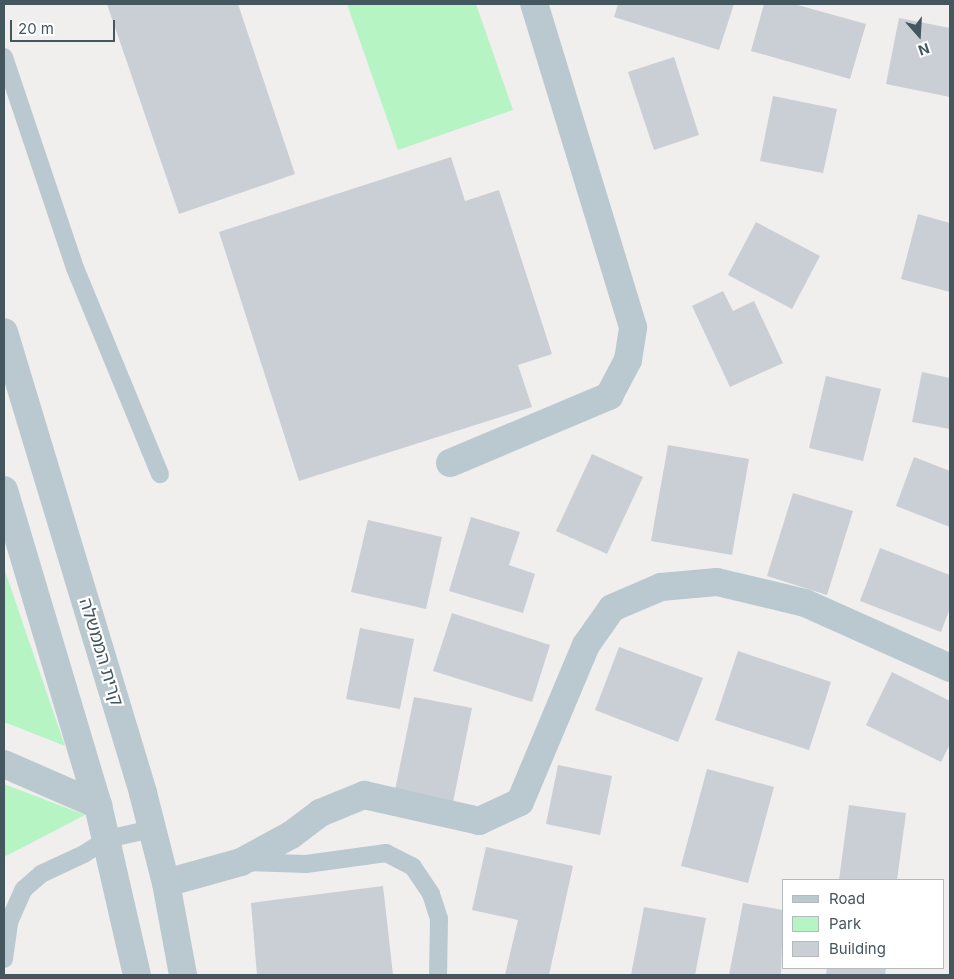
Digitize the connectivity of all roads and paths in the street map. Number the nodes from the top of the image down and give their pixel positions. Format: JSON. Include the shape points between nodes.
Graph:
{"nodes":[{"id":1,"x":534,"y":4,"type":"edge"},
{"id":2,"x":4,"y":57,"type":"edge"},
{"id":3,"x":4,"y":332,"type":"edge"},
{"id":4,"x":450,"y":463,"type":"dead end"},
{"id":5,"x":160,"y":474,"type":"dead end"},
{"id":6,"x":4,"y":490,"type":"edge"},
{"id":7,"x":950,"y":668,"type":"edge"},
{"id":8,"x":4,"y":764,"type":"edge"},
{"id":9,"x":98,"y":806,"type":"junction"},
{"id":10,"x":152,"y":829,"type":"junction"},
{"id":11,"x":107,"y":839,"type":"junction"},
{"id":12,"x":241,"y":862,"type":"junction"},
{"id":13,"x":166,"y":883,"type":"junction"},
{"id":14,"x":4,"y":959,"type":"edge"},
{"id":15,"x":137,"y":975,"type":"edge"},
{"id":16,"x":183,"y":975,"type":"edge"},
{"id":17,"x":438,"y":975,"type":"edge"}],
"edges":[{"from":1,"to":4,"type":"street","via":[[633,327],[628,360],[609,396]]},
{"from":2,"to":5,"type":"lane","via":[[75,268]]},
{"from":3,"to":10,"type":"street","name":"קרית הממשלה"},
{"from":6,"to":9,"type":"street"},
{"from":7,"to":12,"type":"street","via":[[805,603],[717,582],[661,587],[612,608],[586,645],[520,802],[478,822],[364,795],[320,813],[291,835]]},
{"from":8,"to":9,"type":"street"},
{"from":9,"to":11,"type":"street"},
{"from":10,"to":11,"type":"lane"},
{"from":10,"to":13,"type":"street","name":"קרית הממשלה"},
{"from":11,"to":14,"type":"lane","via":[[41,874],[24,889],[9,922]]},
{"from":11,"to":15,"type":"street"},
{"from":12,"to":13,"type":"street"},
{"from":12,"to":17,"type":"lane","via":[[306,864],[386,853],[413,867],[431,894],[439,919]]},
{"from":13,"to":16,"type":"street","name":"קרית הממשלה"}]}
